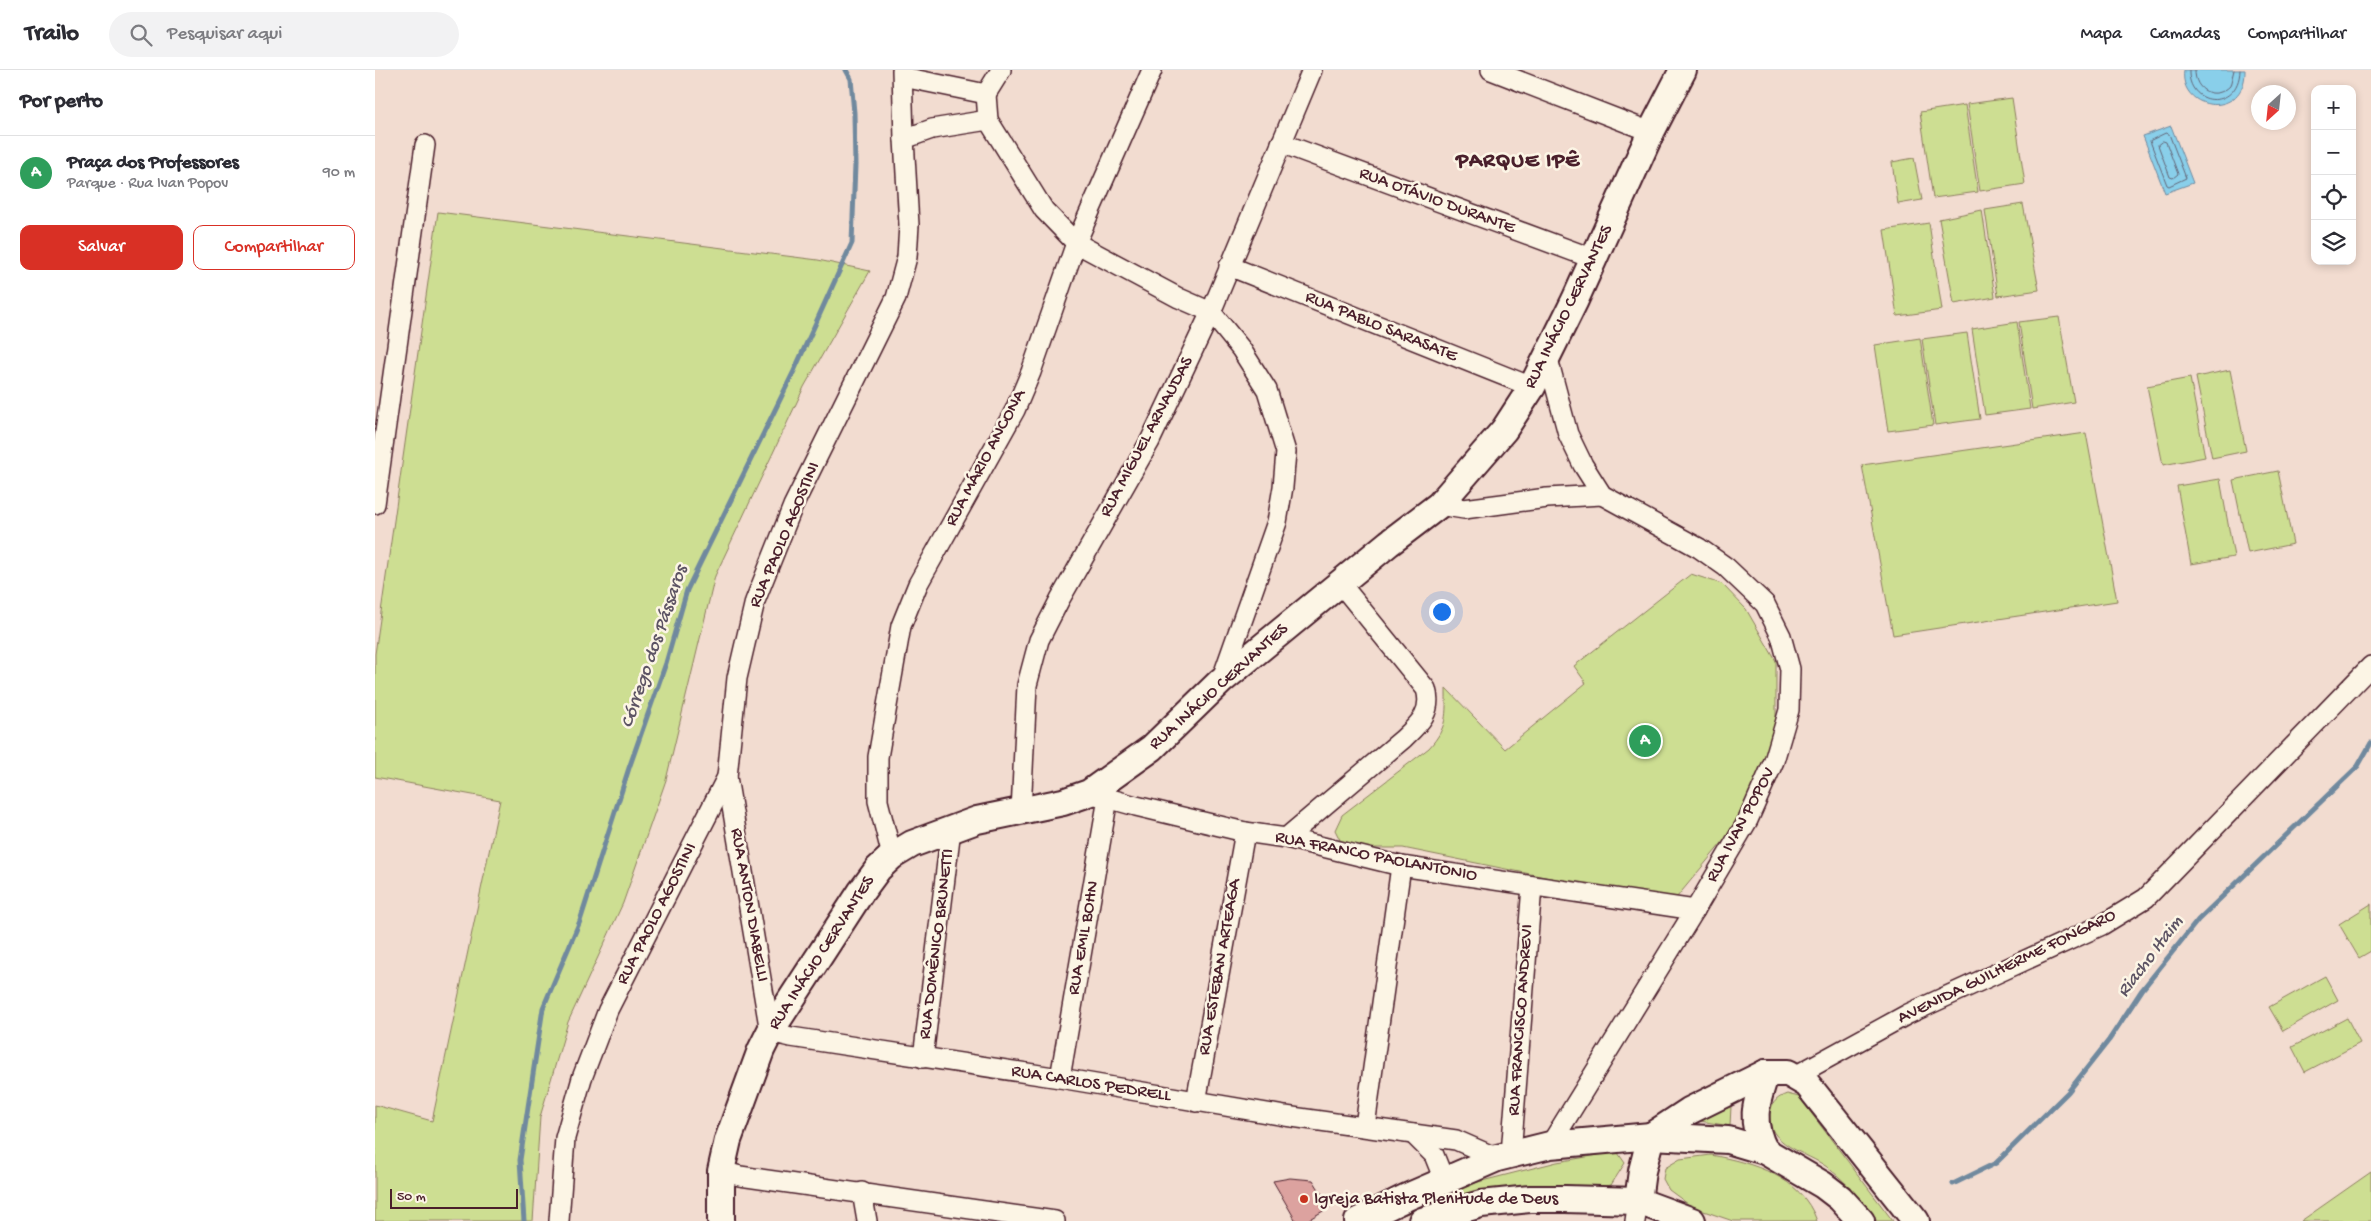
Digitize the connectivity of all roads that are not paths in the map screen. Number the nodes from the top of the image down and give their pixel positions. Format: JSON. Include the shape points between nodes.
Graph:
{"nodes":[{"id":1,"x":1001,"y":70,"type":"edge"},
{"id":2,"x":1152,"y":70,"type":"edge"},
{"id":3,"x":1312,"y":70,"type":"edge"},
{"id":4,"x":1491,"y":70,"type":"edge"},
{"id":5,"x":1683,"y":70,"type":"edge"},
{"id":6,"x":903,"y":74,"type":"edge"},
{"id":7,"x":986,"y":94,"type":"junction"},
{"id":8,"x":988,"y":120,"type":"junction"},
{"id":9,"x":1651,"y":132,"type":"junction"},
{"id":10,"x":904,"y":138,"type":"junction"},
{"id":11,"x":1281,"y":143,"type":"junction"},
{"id":12,"x":425,"y":145,"type":"dead end"},
{"id":13,"x":1076,"y":242,"type":"junction"},
{"id":14,"x":1594,"y":258,"type":"junction"},
{"id":15,"x":1229,"y":266,"type":"junction"},
{"id":16,"x":1211,"y":312,"type":"junction"},
{"id":17,"x":1548,"y":359,"type":"junction"},
{"id":18,"x":1533,"y":387,"type":"junction"},
{"id":19,"x":1602,"y":496,"type":"junction"},
{"id":20,"x":375,"y":504,"type":"edge"},
{"id":21,"x":1439,"y":505,"type":"junction"},
{"id":22,"x":1340,"y":583,"type":"junction"},
{"id":23,"x":2371,"y":666,"type":"edge"},
{"id":24,"x":1221,"y":681,"type":"junction"},
{"id":25,"x":727,"y":777,"type":"junction"},
{"id":26,"x":1099,"y":795,"type":"junction"},
{"id":27,"x":1021,"y":812,"type":"junction"},
{"id":28,"x":951,"y":829,"type":"junction"},
{"id":29,"x":1245,"y":832,"type":"junction"},
{"id":30,"x":1286,"y":838,"type":"junction"},
{"id":31,"x":892,"y":856,"type":"junction"},
{"id":32,"x":1401,"y":866,"type":"junction"},
{"id":33,"x":1532,"y":886,"type":"junction"},
{"id":34,"x":1695,"y":910,"type":"junction"},
{"id":35,"x":770,"y":1032,"type":"junction"},
{"id":36,"x":923,"y":1058,"type":"junction"},
{"id":37,"x":1766,"y":1072,"type":"junction"},
{"id":38,"x":1795,"y":1076,"type":"junction"},
{"id":39,"x":1060,"y":1078,"type":"junction"},
{"id":40,"x":1196,"y":1102,"type":"junction"},
{"id":41,"x":1365,"y":1126,"type":"junction"},
{"id":42,"x":1413,"y":1134,"type":"junction"},
{"id":43,"x":1651,"y":1136,"type":"junction"},
{"id":44,"x":1550,"y":1145,"type":"junction"},
{"id":45,"x":1765,"y":1151,"type":"junction"},
{"id":46,"x":1504,"y":1156,"type":"junction"},
{"id":47,"x":721,"y":1170,"type":"junction"},
{"id":48,"x":1444,"y":1180,"type":"junction"},
{"id":49,"x":861,"y":1192,"type":"junction"},
{"id":50,"x":1839,"y":1209,"type":"edge"},
{"id":51,"x":1637,"y":1211,"type":"edge"},
{"id":52,"x":1010,"y":1218,"type":"edge"},
{"id":53,"x":559,"y":1221,"type":"edge"},
{"id":54,"x":721,"y":1221,"type":"edge"},
{"id":55,"x":867,"y":1221,"type":"edge"},
{"id":56,"x":1055,"y":1221,"type":"edge"},
{"id":57,"x":1359,"y":1221,"type":"edge"},
{"id":58,"x":1422,"y":1221,"type":"edge"},
{"id":59,"x":1692,"y":1221,"type":"edge"},
{"id":60,"x":1861,"y":1221,"type":"edge"},
{"id":61,"x":1916,"y":1221,"type":"edge"}],
"edges":[{"from":1,"to":7,"type":"street"},
{"from":2,"to":13,"type":"street","name":"RUA MÁRIO ANCONA"},
{"from":3,"to":11,"type":"street","name":"RUA MIGUEL ARNAUDAS"},
{"from":4,"to":9,"type":"street"},
{"from":5,"to":9,"type":"main road","name":"RUA INÁCIO CERVANTES"},
{"from":6,"to":7,"type":"street"},
{"from":6,"to":10,"type":"street","name":"RUA PAOLO AGOSTINI"},
{"from":7,"to":8,"type":"street"},
{"from":8,"to":10,"type":"street","via":[[933,129]]},
{"from":8,"to":13,"type":"street","via":[[1044,210]]},
{"from":9,"to":14,"type":"main road","name":"RUA INÁCIO CERVANTES"},
{"from":10,"to":25,"type":"street","name":"RUA PAOLO AGOSTINI","via":[[909,225],[907,257],[896,298],[793,506],[755,601],[737,678]]},
{"from":11,"to":14,"type":"street","name":"RUA OTÁVIO DURANTE"},
{"from":11,"to":15,"type":"street","name":"RUA MIGUEL ARNAUDAS"},
{"from":12,"to":20,"type":"street"},
{"from":13,"to":16,"type":"street"},
{"from":13,"to":31,"type":"street","name":"RUA MÁRIO ANCONA","via":[[1015,410],[918,584],[901,626],[877,783],[878,801]]},
{"from":14,"to":17,"type":"main road","name":"RUA INÁCIO CERVANTES"},
{"from":15,"to":16,"type":"street","name":"RUA MIGUEL ARNAUDAS"},
{"from":15,"to":18,"type":"street","name":"RUA PABLO SARASATE"},
{"from":16,"to":24,"type":"street","via":[[1241,349],[1267,390],[1286,452],[1277,522]]},
{"from":16,"to":27,"type":"street","name":"RUA MIGUEL ARNAUDAS","via":[[1150,441],[1064,590],[1039,640],[1027,685]]},
{"from":17,"to":18,"type":"main road","name":"RUA INÁCIO CERVANTES"},
{"from":17,"to":19,"type":"street","via":[[1568,434]]},
{"from":18,"to":21,"type":"main road","name":"RUA INÁCIO CERVANTES","via":[[1503,430]]},
{"from":19,"to":21,"type":"street","via":[[1547,498],[1464,510]]},
{"from":19,"to":34,"type":"street","name":"RUA IVAN POPOV","via":[[1699,548],[1726,567],[1765,604],[1781,636],[1790,669],[1789,710],[1774,761],[1748,820]]},
{"from":21,"to":22,"type":"main road","name":"RUA INÁCIO CERVANTES"},
{"from":22,"to":24,"type":"main road","name":"RUA INÁCIO CERVANTES"},
{"from":22,"to":30,"type":"street","via":[[1426,689],[1428,709],[1421,722],[1403,740]]},
{"from":23,"to":38,"type":"street","name":"AVENIDA GUILHERME FONGARO","via":[[2146,898],[2103,925],[1908,1014]]},
{"from":24,"to":26,"type":"main road","name":"RUA INÁCIO CERVANTES"},
{"from":25,"to":35,"type":"street","name":"RUA ANTON DIABELLI"},
{"from":25,"to":53,"type":"street","name":"RUA PAOLO AGOSTINI","via":[[608,1010],[582,1078],[565,1138]]},
{"from":26,"to":27,"type":"main road","name":"RUA INÁCIO CERVANTES"},
{"from":26,"to":29,"type":"street","name":"RUA FRANCO PAOLANTONIO"},
{"from":26,"to":39,"type":"street","name":"RUA EMIL BOHN"},
{"from":27,"to":28,"type":"main road","name":"RUA INÁCIO CERVANTES","via":[[977,820]]},
{"from":28,"to":31,"type":"main road","name":"RUA INÁCIO CERVANTES","via":[[912,844]]},
{"from":28,"to":36,"type":"street","name":"RUA DOMÊNICO BRUNETTI"},
{"from":29,"to":30,"type":"street","name":"RUA FRANCO PAOLANTONIO"},
{"from":29,"to":40,"type":"street","name":"RUA ESTEBAN ARTEAGA"},
{"from":30,"to":32,"type":"street","name":"RUA FRANCO PAOLANTONIO"},
{"from":31,"to":35,"type":"main road","name":"RUA INÁCIO CERVANTES","via":[[861,892]]},
{"from":32,"to":33,"type":"street","name":"RUA FRANCO PAOLANTONIO"},
{"from":32,"to":41,"type":"street"},
{"from":33,"to":34,"type":"street","name":"RUA FRANCO PAOLANTONIO"},
{"from":33,"to":46,"type":"street","name":"RUA FRANCISCO ANDREVI"},
{"from":34,"to":44,"type":"street","name":"RUA IVAN POPOV"},
{"from":35,"to":36,"type":"street","name":"RUA CARLOS PEDRELL"},
{"from":35,"to":47,"type":"main road","name":"RUA INÁCIO CERVANTES"},
{"from":36,"to":39,"type":"street","name":"RUA CARLOS PEDRELL"},
{"from":37,"to":38,"type":"main road"},
{"from":37,"to":43,"type":"main road","via":[[1689,1111]]},
{"from":37,"to":45,"type":"main road","via":[[1755,1118],[1755,1127]]},
{"from":38,"to":61,"type":"main road","via":[[1807,1084]]},
{"from":39,"to":40,"type":"street","name":"RUA CARLOS PEDRELL"},
{"from":40,"to":41,"type":"street","name":"RUA CARLOS PEDRELL"},
{"from":41,"to":42,"type":"street","name":"RUA CARLOS PEDRELL"},
{"from":42,"to":46,"type":"street","name":"RUA CARLOS PEDRELL","via":[[1456,1140]]},
{"from":42,"to":48,"type":"street","via":[[1433,1155]]},
{"from":43,"to":44,"type":"main road"},
{"from":43,"to":45,"type":"main road","via":[[1728,1140]]},
{"from":43,"to":51,"type":"main road","via":[[1641,1171]]},
{"from":44,"to":46,"type":"main road"},
{"from":45,"to":50,"type":"main road","via":[[1823,1185]]},
{"from":46,"to":48,"type":"main road"},
{"from":47,"to":49,"type":"street","via":[[741,1176]]},
{"from":47,"to":54,"type":"main road","name":"RUA INÁCIO CERVANTES"},
{"from":48,"to":57,"type":"main road"},
{"from":49,"to":52,"type":"street"},
{"from":49,"to":55,"type":"street"},
{"from":50,"to":60,"type":"main road"},
{"from":51,"to":58,"type":"main road","via":[[1530,1199],[1481,1204]]},
{"from":51,"to":59,"type":"main road"},
{"from":52,"to":56,"type":"street"}]}
